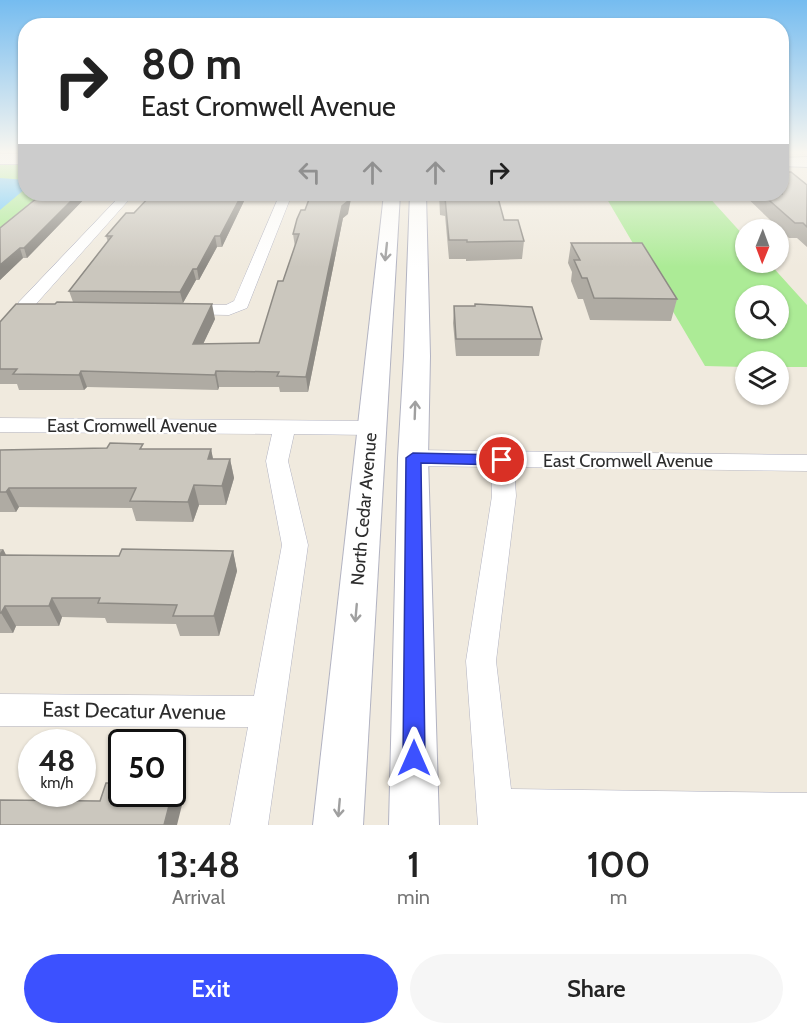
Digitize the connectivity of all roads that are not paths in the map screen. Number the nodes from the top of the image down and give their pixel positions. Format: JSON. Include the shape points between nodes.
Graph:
{"nodes":[{"id":1,"x":122,"y":201,"type":"edge"},
{"id":2,"x":283,"y":201,"type":"edge"},
{"id":3,"x":391,"y":201,"type":"edge"},
{"id":4,"x":418,"y":201,"type":"edge"},
{"id":5,"x":382,"y":295,"type":"junction"},
{"id":6,"x":61,"y":309,"type":"edge"},
{"id":7,"x":174,"y":310,"type":"edge"},
{"id":8,"x":0,"y":425,"type":"edge"},
{"id":9,"x":285,"y":427,"type":"junction"},
{"id":10,"x":371,"y":428,"type":"junction"},
{"id":11,"x":413,"y":458,"type":"junction"},
{"id":12,"x":502,"y":460,"type":"junction"},
{"id":13,"x":807,"y":463,"type":"edge"},
{"id":14,"x":0,"y":710,"type":"edge"},
{"id":15,"x":269,"y":712,"type":"junction"},
{"id":16,"x":807,"y":811,"type":"edge"},
{"id":17,"x":496,"y":816,"type":"edge"},
{"id":18,"x":249,"y":825,"type":"edge"},
{"id":19,"x":338,"y":825,"type":"edge"},
{"id":20,"x":414,"y":825,"type":"edge"}],
"edges":[{"from":1,"to":6,"type":"street","via":[[25,306]]},
{"from":2,"to":7,"type":"street","via":[[241,304],[220,310]]},
{"from":3,"to":5,"type":"main road","name":"North Cedar Avenue","one_way":true},
{"from":11,"to":4,"type":"main road","one_way":true},
{"from":5,"to":10,"type":"main road","name":"North Cedar Avenue"},
{"from":5,"to":11,"type":"main road","via":[[396,334],[390,436],[395,447]]},
{"from":8,"to":9,"type":"street","name":"East Cromwell Avenue"},
{"from":9,"to":10,"type":"street","name":"East Cromwell Avenue"},
{"from":9,"to":15,"type":"street","via":[[277,461],[295,545]]},
{"from":10,"to":19,"type":"main road","name":"North Cedar Avenue","one_way":true},
{"from":11,"to":12,"type":"street","name":"East Cromwell Avenue"},
{"from":11,"to":20,"type":"main road"},
{"from":12,"to":13,"type":"street","name":"East Cromwell Avenue"},
{"from":12,"to":17,"type":"street","via":[[504,496],[481,661]]},
{"from":14,"to":15,"type":"street","name":"East Decatur Avenue"},
{"from":15,"to":18,"type":"street"},
{"from":16,"to":17,"type":"street"}]}
